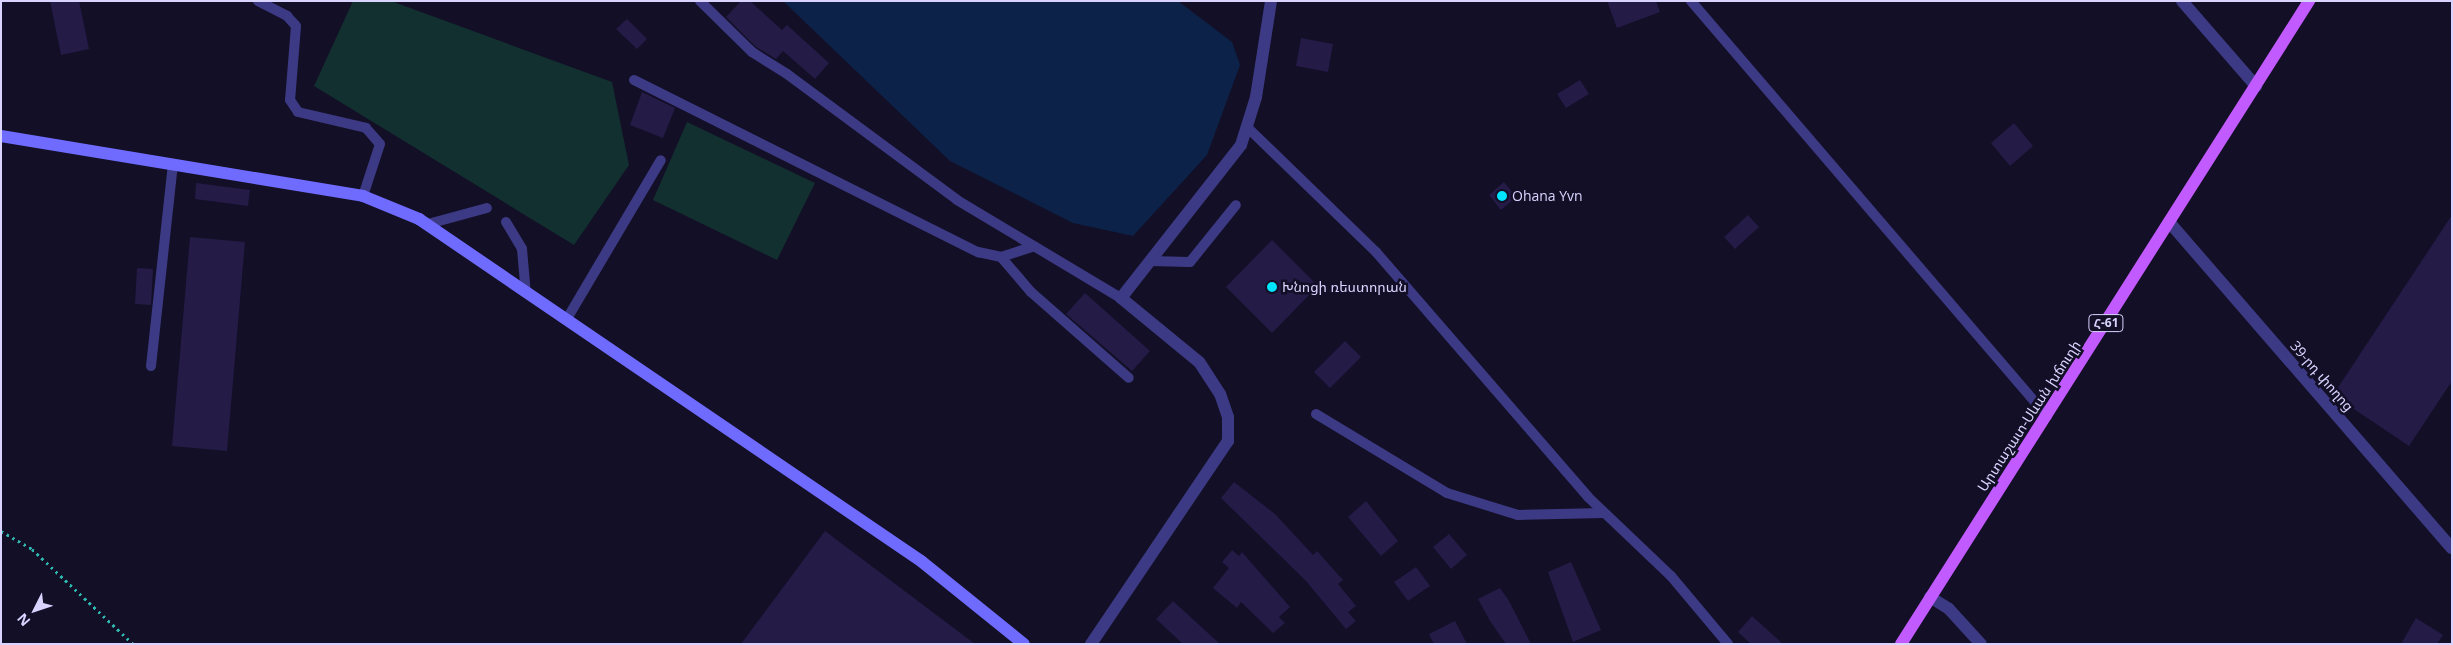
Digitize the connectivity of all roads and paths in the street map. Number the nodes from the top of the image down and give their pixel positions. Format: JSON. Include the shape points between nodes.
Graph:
{"nodes":[{"id":1,"x":258,"y":1,"type":"edge"},
{"id":2,"x":700,"y":1,"type":"edge"},
{"id":3,"x":1271,"y":1,"type":"edge"},
{"id":4,"x":1691,"y":1,"type":"edge"},
{"id":5,"x":2182,"y":1,"type":"edge"},
{"id":6,"x":2309,"y":1,"type":"edge"},
{"id":7,"x":634,"y":80,"type":"dead end"},
{"id":8,"x":2256,"y":86,"type":"junction"},
{"id":9,"x":1247,"y":127,"type":"junction"},
{"id":10,"x":1,"y":136,"type":"edge"},
{"id":11,"x":661,"y":160,"type":"dead end"},
{"id":12,"x":173,"y":165,"type":"junction"},
{"id":13,"x":363,"y":196,"type":"junction"},
{"id":14,"x":1236,"y":204,"type":"dead end"},
{"id":15,"x":487,"y":208,"type":"dead end"},
{"id":16,"x":506,"y":222,"type":"dead end"},
{"id":17,"x":2170,"y":223,"type":"junction"},
{"id":18,"x":428,"y":224,"type":"junction"},
{"id":19,"x":1034,"y":246,"type":"junction"},
{"id":20,"x":1000,"y":257,"type":"junction"},
{"id":21,"x":1150,"y":261,"type":"junction"},
{"id":22,"x":525,"y":287,"type":"junction"},
{"id":23,"x":1121,"y":298,"type":"junction"},
{"id":24,"x":568,"y":317,"type":"junction"},
{"id":25,"x":151,"y":366,"type":"dead end"},
{"id":26,"x":1129,"y":378,"type":"dead end"},
{"id":27,"x":1316,"y":414,"type":"dead end"},
{"id":28,"x":2047,"y":416,"type":"junction"},
{"id":29,"x":1604,"y":513,"type":"junction"},
{"id":30,"x":1,"y":531,"type":"edge"},
{"id":31,"x":2452,"y":548,"type":"edge"},
{"id":32,"x":1930,"y":597,"type":"junction"},
{"id":33,"x":133,"y":644,"type":"edge"},
{"id":34,"x":1024,"y":644,"type":"edge"},
{"id":35,"x":1091,"y":644,"type":"edge"},
{"id":36,"x":1728,"y":644,"type":"edge"},
{"id":37,"x":1901,"y":644,"type":"edge"},
{"id":38,"x":1982,"y":644,"type":"edge"}],
"edges":[{"from":1,"to":13,"type":"lane","via":[[287,16],[296,26],[290,100],[298,112],[366,128],[380,144]]},
{"from":2,"to":19,"type":"lane","via":[[752,52],[787,74],[957,200]]},
{"from":3,"to":9,"type":"street"},
{"from":4,"to":28,"type":"lane"},
{"from":5,"to":8,"type":"street"},
{"from":6,"to":8,"type":"main road","name":"Արտաշատ-Սևան խճուղի","number":"Հ-61"},
{"from":7,"to":20,"type":"lane","via":[[978,252]]},
{"from":8,"to":17,"type":"main road","name":"Արտաշատ-Սևան խճուղի","number":"Հ-61"},
{"from":9,"to":21,"type":"street","via":[[1242,145]]},
{"from":9,"to":29,"type":"lane","via":[[1376,252]]},
{"from":10,"to":12,"type":"street"},
{"from":11,"to":24,"type":"lane"},
{"from":12,"to":13,"type":"street"},
{"from":12,"to":25,"type":"lane"},
{"from":13,"to":18,"type":"street"},
{"from":14,"to":21,"type":"lane","via":[[1190,262]]},
{"from":15,"to":18,"type":"lane"},
{"from":16,"to":22,"type":"lane","via":[[522,249]]},
{"from":17,"to":28,"type":"main road","name":"Արտաշատ-Սևան խճուղի","number":"Հ-61"},
{"from":17,"to":31,"type":"street","name":"39-րդ փողոց"},
{"from":18,"to":22,"type":"street"},
{"from":19,"to":20,"type":"lane"},
{"from":19,"to":23,"type":"lane"},
{"from":20,"to":26,"type":"lane","via":[[1031,292]]},
{"from":21,"to":23,"type":"street"},
{"from":22,"to":24,"type":"street"},
{"from":23,"to":35,"type":"street","via":[[1199,362],[1220,394],[1228,417],[1228,441]]},
{"from":24,"to":34,"type":"street","via":[[921,561]]},
{"from":27,"to":29,"type":"lane","via":[[1447,493],[1518,515]]},
{"from":28,"to":32,"type":"main road","name":"Արտաշատ-Սևան խճուղի","number":"Հ-61"},
{"from":29,"to":36,"type":"lane","via":[[1671,576]]},
{"from":30,"to":33,"type":"path","via":[[32,549]]},
{"from":32,"to":37,"type":"main road","name":"Արտաշատ-Սևան խճուղի","number":"Հ-61"},
{"from":32,"to":38,"type":"street","via":[[1949,609]]}]}
